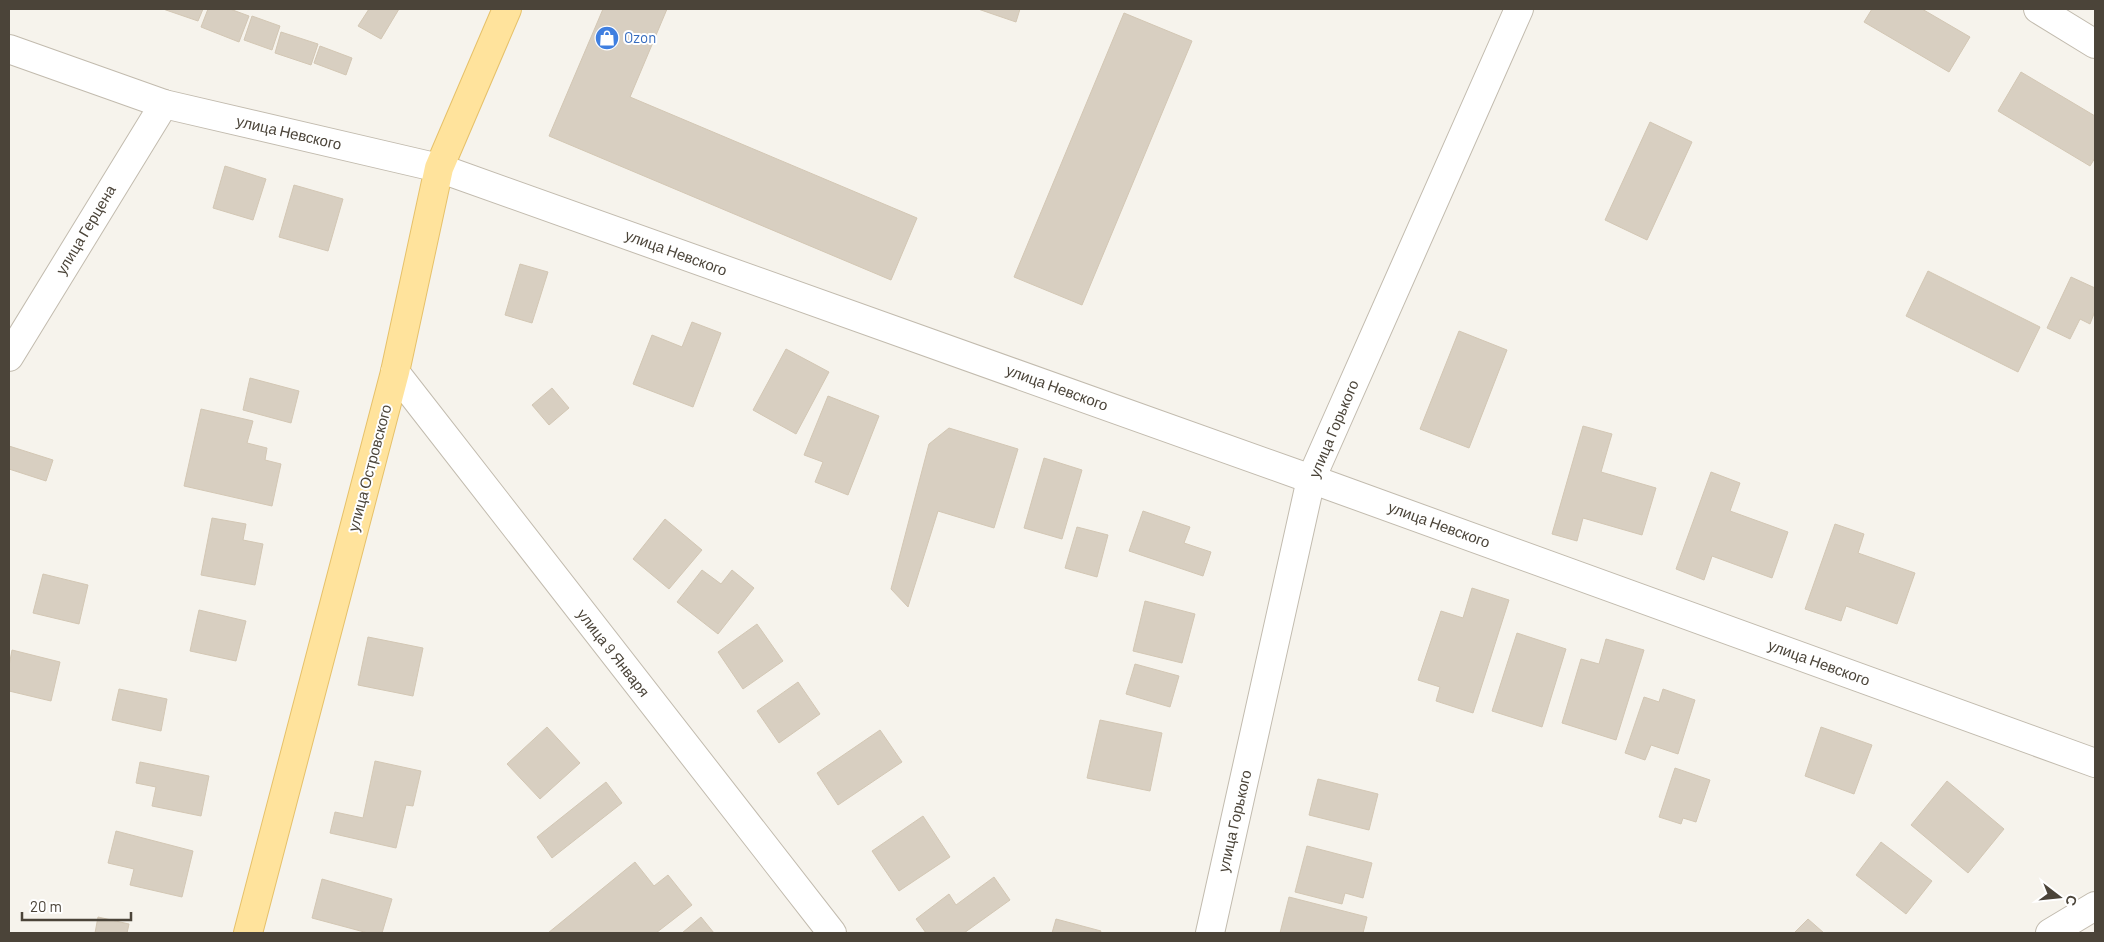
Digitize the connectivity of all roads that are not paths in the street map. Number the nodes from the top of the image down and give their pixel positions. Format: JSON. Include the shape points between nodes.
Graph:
{"nodes":[{"id":1,"x":507,"y":9,"type":"edge"},
{"id":2,"x":1519,"y":9,"type":"edge"},
{"id":3,"x":2038,"y":9,"type":"edge"},
{"id":4,"x":2095,"y":44,"type":"edge"},
{"id":5,"x":9,"y":49,"type":"edge"},
{"id":6,"x":164,"y":104,"type":"junction"},
{"id":7,"x":439,"y":168,"type":"junction"},
{"id":8,"x":9,"y":357,"type":"edge"},
{"id":9,"x":395,"y":372,"type":"junction"},
{"id":10,"x":1311,"y":479,"type":"junction"},
{"id":11,"x":2095,"y":764,"type":"edge"},
{"id":12,"x":2095,"y":906,"type":"edge"},
{"id":13,"x":248,"y":933,"type":"edge"},
{"id":14,"x":832,"y":933,"type":"edge"},
{"id":15,"x":1210,"y":933,"type":"edge"},
{"id":16,"x":2050,"y":933,"type":"edge"}],
"edges":[{"from":1,"to":7,"type":"main road","name":"улица Островского"},
{"from":2,"to":10,"type":"street","name":"улица Горького"},
{"from":3,"to":4,"type":"street"},
{"from":5,"to":6,"type":"street","name":"улица Невского"},
{"from":6,"to":7,"type":"street","name":"улица Невского"},
{"from":6,"to":8,"type":"street","name":"улица Герцена"},
{"from":7,"to":9,"type":"main road","name":"улица Островского"},
{"from":7,"to":10,"type":"street","name":"улица Невского"},
{"from":9,"to":13,"type":"main road","name":"улица Островского"},
{"from":9,"to":14,"type":"street","name":"улица 9 Января"},
{"from":10,"to":11,"type":"street","name":"улица Невского"},
{"from":10,"to":15,"type":"street","name":"улица Горького"},
{"from":12,"to":16,"type":"street"}]}
